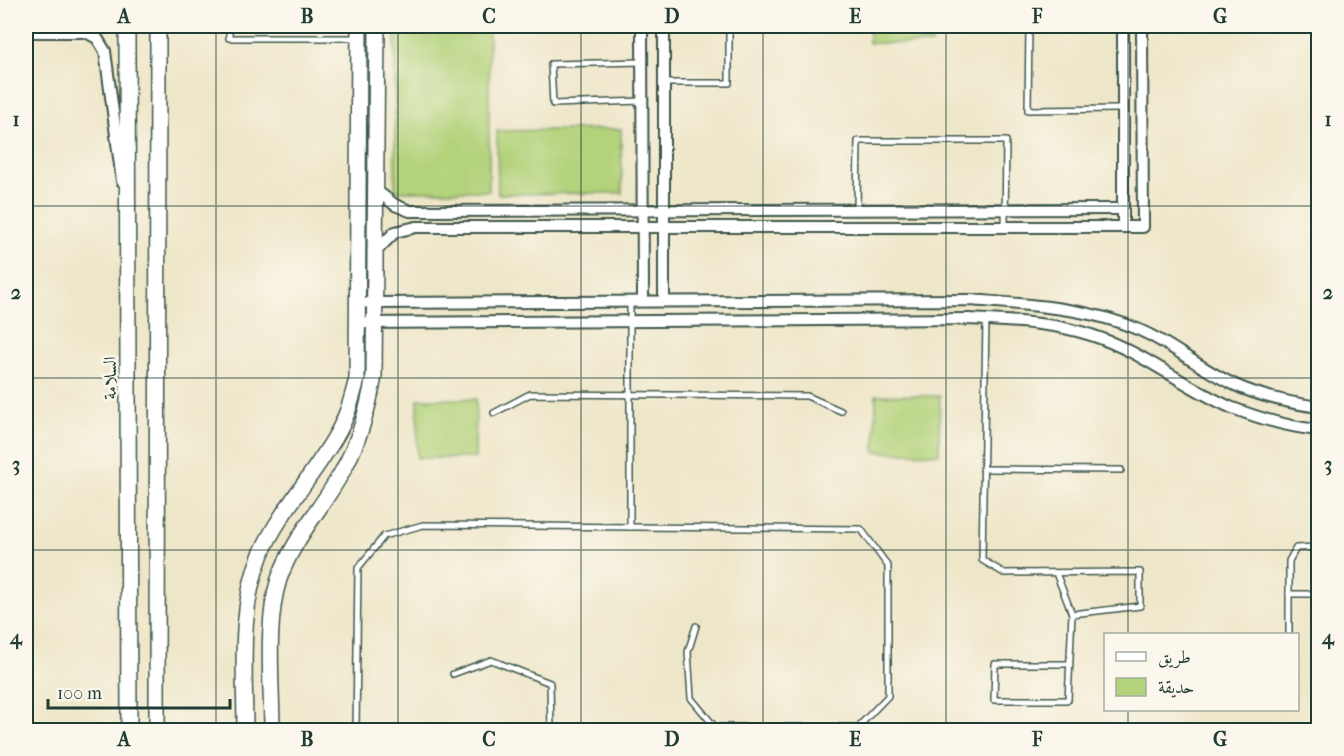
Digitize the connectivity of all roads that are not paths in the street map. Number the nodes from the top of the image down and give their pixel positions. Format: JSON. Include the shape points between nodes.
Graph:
{"nodes":[{"id":1,"x":127,"y":26,"type":"edge"},
{"id":2,"x":158,"y":26,"type":"edge"},
{"id":3,"x":229,"y":26,"type":"edge"},
{"id":4,"x":377,"y":26,"type":"edge"},
{"id":5,"x":642,"y":26,"type":"edge"},
{"id":6,"x":664,"y":26,"type":"edge"},
{"id":7,"x":729,"y":26,"type":"edge"},
{"id":8,"x":1029,"y":26,"type":"edge"},
{"id":9,"x":1123,"y":26,"type":"edge"},
{"id":10,"x":1142,"y":26,"type":"edge"},
{"id":11,"x":26,"y":32,"type":"edge"},
{"id":12,"x":359,"y":32,"type":"edge"},
{"id":13,"x":643,"y":62,"type":"junction"},
{"id":14,"x":664,"y":83,"type":"junction"},
{"id":15,"x":643,"y":101,"type":"junction"},
{"id":16,"x":1123,"y":109,"type":"junction"},
{"id":17,"x":377,"y":191,"type":"junction"},
{"id":18,"x":857,"y":208,"type":"junction"},
{"id":19,"x":1123,"y":209,"type":"junction"},
{"id":20,"x":1005,"y":210,"type":"junction"},
{"id":21,"x":643,"y":211,"type":"junction"},
{"id":22,"x":664,"y":211,"type":"junction"},
{"id":23,"x":1005,"y":226,"type":"junction"},
{"id":24,"x":643,"y":227,"type":"junction"},
{"id":25,"x":664,"y":227,"type":"junction"},
{"id":26,"x":1123,"y":227,"type":"junction"},
{"id":27,"x":129,"y":236,"type":"junction"},
{"id":28,"x":376,"y":250,"type":"junction"},
{"id":29,"x":643,"y":301,"type":"junction"},
{"id":30,"x":664,"y":301,"type":"junction"},
{"id":31,"x":630,"y":302,"type":"junction"},
{"id":32,"x":359,"y":303,"type":"junction"},
{"id":33,"x":376,"y":303,"type":"junction"},
{"id":34,"x":986,"y":320,"type":"junction"},
{"id":35,"x":630,"y":321,"type":"junction"},
{"id":36,"x":376,"y":322,"type":"junction"},
{"id":37,"x":359,"y":323,"type":"junction"},
{"id":38,"x":630,"y":396,"type":"junction"},
{"id":39,"x":1318,"y":407,"type":"edge"},
{"id":40,"x":841,"y":411,"type":"dead end"},
{"id":41,"x":494,"y":413,"type":"dead end"},
{"id":42,"x":1318,"y":430,"type":"edge"},
{"id":43,"x":983,"y":469,"type":"junction"},
{"id":44,"x":1121,"y":470,"type":"dead end"},
{"id":45,"x":630,"y":527,"type":"junction"},
{"id":46,"x":1318,"y":547,"type":"edge"},
{"id":47,"x":1056,"y":573,"type":"junction"},
{"id":48,"x":1289,"y":594,"type":"junction"},
{"id":49,"x":1318,"y":594,"type":"edge"},
{"id":50,"x":1072,"y":614,"type":"junction"},
{"id":51,"x":696,"y":626,"type":"dead end"},
{"id":52,"x":1289,"y":633,"type":"edge"},
{"id":53,"x":1070,"y":664,"type":"junction"},
{"id":54,"x":453,"y":674,"type":"dead end"},
{"id":55,"x":129,"y":730,"type":"edge"},
{"id":56,"x":158,"y":730,"type":"edge"},
{"id":57,"x":245,"y":730,"type":"edge"},
{"id":58,"x":272,"y":730,"type":"edge"},
{"id":59,"x":356,"y":730,"type":"edge"},
{"id":60,"x":551,"y":730,"type":"edge"}],
"edges":[{"from":1,"to":27,"type":"street","name":"السلامة"},
{"from":2,"to":56,"type":"street"},
{"from":3,"to":12,"type":"lane","via":[[229,39]]},
{"from":4,"to":17,"type":"street"},
{"from":5,"to":13,"type":"street"},
{"from":6,"to":14,"type":"street"},
{"from":7,"to":14,"type":"lane","via":[[729,83]]},
{"from":8,"to":16,"type":"lane","via":[[1028,110]]},
{"from":9,"to":16,"type":"street"},
{"from":10,"to":26,"type":"street","via":[[1143,226]]},
{"from":11,"to":27,"type":"street","via":[[86,32],[97,38],[105,51]]},
{"from":12,"to":32,"type":"street"},
{"from":13,"to":15,"type":"street"},
{"from":13,"to":15,"type":"lane","via":[[551,64],[553,104]]},
{"from":14,"to":22,"type":"street"},
{"from":15,"to":21,"type":"street"},
{"from":16,"to":19,"type":"street"},
{"from":17,"to":21,"type":"street","via":[[410,211]]},
{"from":17,"to":28,"type":"street"},
{"from":18,"to":20,"type":"street"},
{"from":18,"to":20,"type":"lane","via":[[858,141],[1006,141]]},
{"from":18,"to":22,"type":"street"},
{"from":19,"to":20,"type":"street"},
{"from":19,"to":26,"type":"street"},
{"from":20,"to":23,"type":"lane"},
{"from":21,"to":22,"type":"street"},
{"from":21,"to":24,"type":"street"},
{"from":22,"to":25,"type":"street"},
{"from":23,"to":25,"type":"street"},
{"from":23,"to":26,"type":"street"},
{"from":24,"to":25,"type":"street"},
{"from":24,"to":28,"type":"street","via":[[416,226],[395,232]]},
{"from":24,"to":29,"type":"street"},
{"from":25,"to":30,"type":"street"},
{"from":27,"to":55,"type":"street","name":"السلامة"},
{"from":28,"to":33,"type":"street"},
{"from":29,"to":30,"type":"street"},
{"from":29,"to":31,"type":"street"},
{"from":30,"to":39,"type":"street","via":[[970,300],[1062,309],[1094,315],[1149,334],[1235,385]]},
{"from":31,"to":33,"type":"street"},
{"from":31,"to":35,"type":"lane"},
{"from":32,"to":33,"type":"street"},
{"from":32,"to":37,"type":"street"},
{"from":33,"to":36,"type":"street"},
{"from":34,"to":35,"type":"street"},
{"from":34,"to":42,"type":"street","via":[[1030,323],[1091,335],[1146,358],[1229,406],[1293,427]]},
{"from":34,"to":43,"type":"lane"},
{"from":35,"to":36,"type":"street"},
{"from":35,"to":38,"type":"lane"},
{"from":36,"to":37,"type":"street"},
{"from":36,"to":58,"type":"street","via":[[374,376],[357,441],[279,580],[272,634]]},
{"from":37,"to":57,"type":"street","via":[[357,379],[350,407],[338,434],[272,534],[253,577],[245,630]]},
{"from":38,"to":40,"type":"lane","via":[[807,396]]},
{"from":38,"to":41,"type":"lane","via":[[530,394]]},
{"from":38,"to":45,"type":"lane"},
{"from":43,"to":44,"type":"lane"},
{"from":43,"to":47,"type":"lane","via":[[982,560],[1004,573]]},
{"from":45,"to":51,"type":"lane","via":[[861,529],[888,566],[888,696],[858,727],[715,727],[691,698],[688,652]]},
{"from":45,"to":59,"type":"lane","via":[[423,525],[384,536],[358,568]]},
{"from":46,"to":48,"type":"lane","via":[[1296,548],[1290,556]]},
{"from":47,"to":50,"type":"lane"},
{"from":47,"to":50,"type":"lane","via":[[1140,572],[1140,606]]},
{"from":48,"to":49,"type":"lane"},
{"from":48,"to":52,"type":"lane"},
{"from":50,"to":53,"type":"lane"},
{"from":53,"to":53,"type":"lane","via":[[1068,700],[994,700],[995,664]]},
{"from":54,"to":60,"type":"lane","via":[[491,660],[550,683]]}]}
